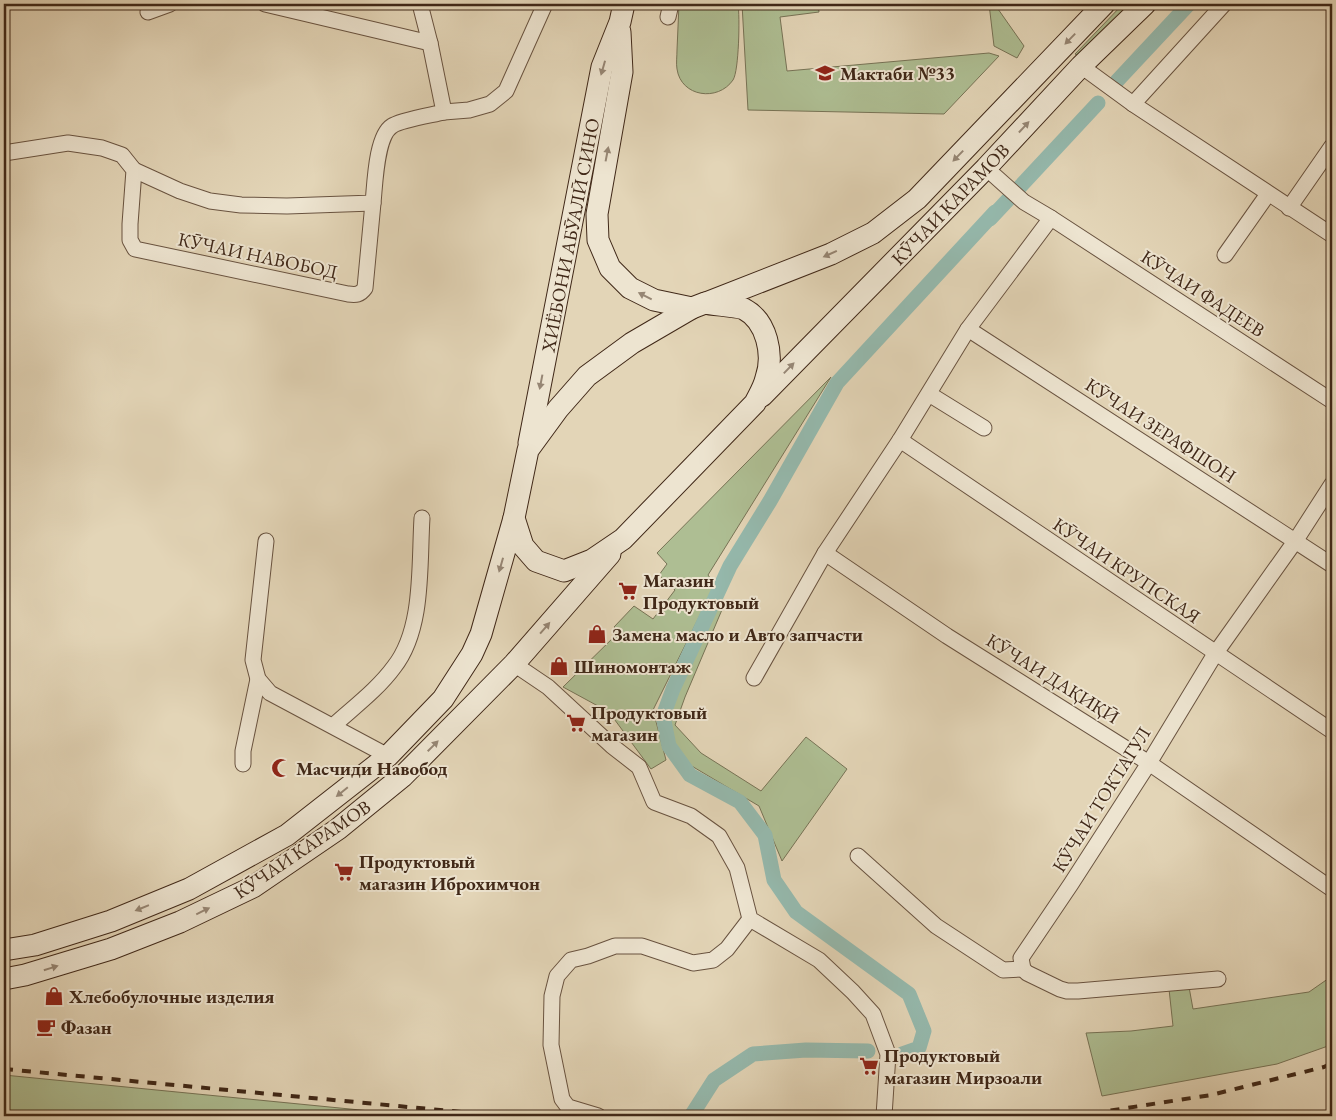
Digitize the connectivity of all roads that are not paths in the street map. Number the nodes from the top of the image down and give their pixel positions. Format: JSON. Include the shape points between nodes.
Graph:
{"nodes":[{"id":1,"x":170,"y":4,"type":"edge"},
{"id":2,"x":265,"y":4,"type":"edge"},
{"id":3,"x":420,"y":4,"type":"edge"},
{"id":4,"x":545,"y":4,"type":"edge"},
{"id":5,"x":1104,"y":4,"type":"edge"},
{"id":6,"x":1145,"y":4,"type":"edge"},
{"id":7,"x":1224,"y":4,"type":"edge"},
{"id":8,"x":148,"y":12,"type":"dead end"},
{"id":9,"x":622,"y":13,"type":"edge"},
{"id":10,"x":430,"y":43,"type":"junction"},
{"id":11,"x":1082,"y":66,"type":"junction"},
{"id":12,"x":1133,"y":104,"type":"junction"},
{"id":13,"x":444,"y":112,"type":"junction"},
{"id":14,"x":1332,"y":146,"type":"edge"},
{"id":15,"x":4,"y":153,"type":"edge"},
{"id":16,"x":986,"y":168,"type":"junction"},
{"id":17,"x":134,"y":170,"type":"junction"},
{"id":18,"x":1268,"y":194,"type":"junction"},
{"id":19,"x":373,"y":203,"type":"junction"},
{"id":20,"x":1289,"y":208,"type":"junction"},
{"id":21,"x":1051,"y":218,"type":"junction"},
{"id":22,"x":1332,"y":235,"type":"edge"},
{"id":23,"x":1225,"y":255,"type":"dead end"},
{"id":24,"x":698,"y":306,"type":"junction"},
{"id":25,"x":968,"y":329,"type":"junction"},
{"id":26,"x":929,"y":394,"type":"junction"},
{"id":27,"x":1332,"y":401,"type":"edge"},
{"id":28,"x":755,"y":403,"type":"junction"},
{"id":29,"x":984,"y":428,"type":"dead end"},
{"id":30,"x":900,"y":440,"type":"junction"},
{"id":31,"x":528,"y":450,"type":"junction"},
{"id":32,"x":1332,"y":484,"type":"edge"},
{"id":33,"x":422,"y":518,"type":"dead end"},
{"id":34,"x":514,"y":518,"type":"junction"},
{"id":35,"x":624,"y":539,"type":"junction"},
{"id":36,"x":1296,"y":540,"type":"junction"},
{"id":37,"x":266,"y":541,"type":"dead end"},
{"id":38,"x":826,"y":553,"type":"junction"},
{"id":39,"x":1332,"y":565,"type":"edge"},
{"id":40,"x":1215,"y":654,"type":"junction"},
{"id":41,"x":514,"y":664,"type":"junction"},
{"id":42,"x":754,"y":678,"type":"dead end"},
{"id":43,"x":258,"y":679,"type":"junction"},
{"id":44,"x":333,"y":726,"type":"junction"},
{"id":45,"x":1332,"y":731,"type":"edge"},
{"id":46,"x":388,"y":756,"type":"junction"},
{"id":47,"x":1149,"y":762,"type":"junction"},
{"id":48,"x":242,"y":764,"type":"dead end"},
{"id":49,"x":858,"y":856,"type":"dead end"},
{"id":50,"x":1332,"y":889,"type":"edge"},
{"id":51,"x":750,"y":919,"type":"junction"},
{"id":52,"x":4,"y":950,"type":"edge"},
{"id":53,"x":1023,"y":970,"type":"junction"},
{"id":54,"x":4,"y":979,"type":"edge"},
{"id":55,"x":1218,"y":979,"type":"dead end"},
{"id":56,"x":598,"y":1116,"type":"edge"},
{"id":57,"x":884,"y":1116,"type":"edge"}],
"edges":[{"from":1,"to":8,"type":"street"},
{"from":2,"to":10,"type":"street"},
{"from":3,"to":10,"type":"street"},
{"from":4,"to":13,"type":"street","via":[[506,91],[490,104]]},
{"from":5,"to":24,"type":"main road","name":"КӮЧАИ КАРАМОВ","one_way":true,"via":[[917,199],[873,233],[831,254]]},
{"from":6,"to":11,"type":"main road","name":"КӮЧАИ КАРАМОВ"},
{"from":7,"to":12,"type":"street"},
{"from":24,"to":9,"type":"main road","name":"ХИЁБОНИ АБӮАЛӢ СИНО","one_way":true,"via":[[654,300],[630,288],[610,268],[598,240],[597,214],[622,72]]},
{"from":9,"to":31,"type":"main road","name":"ХИЁБОНИ АБӮАЛӢ СИНО","one_way":true,"via":[[602,66]]},
{"from":10,"to":13,"type":"street"},
{"from":11,"to":12,"type":"street"},
{"from":16,"to":11,"type":"main road","name":"КӮЧАИ КАРАМОВ","one_way":true},
{"from":12,"to":18,"type":"street"},
{"from":13,"to":19,"type":"street","name":"КӮЧАИ НАВОБОД","via":[[393,124],[386,130]]},
{"from":14,"to":20,"type":"street"},
{"from":15,"to":17,"type":"street","via":[[68,143],[122,155]]},
{"from":16,"to":21,"type":"street","name":"КӮЧАИ ФАДЕЕВ","via":[[1024,202]]},
{"from":28,"to":16,"type":"main road","name":"КӮЧАИ КАРАМОВ","one_way":true},
{"from":17,"to":19,"type":"street","via":[[210,201],[287,206]]},
{"from":17,"to":19,"type":"street","name":"КӮЧАИ НАВОБОД","via":[[130,240],[135,249],[348,294],[362,293],[365,288]]},
{"from":18,"to":20,"type":"street"},
{"from":18,"to":23,"type":"street"},
{"from":20,"to":22,"type":"street"},
{"from":21,"to":25,"type":"street"},
{"from":21,"to":27,"type":"street","name":"КӮЧАИ ФАДЕЕВ"},
{"from":24,"to":28,"type":"main road","name":"КӮЧАИ КАРАМОВ","via":[[743,309],[759,323],[768,340],[769,356],[767,377]]},
{"from":24,"to":31,"type":"main road","name":"КӮЧАИ КАРАМОВ","via":[[632,343],[587,376]]},
{"from":25,"to":26,"type":"street"},
{"from":25,"to":36,"type":"street","name":"КӮЧАИ ЗЕРАФШОН"},
{"from":26,"to":29,"type":"street"},
{"from":26,"to":30,"type":"street"},
{"from":28,"to":35,"type":"main road","name":"КӮЧАИ КАРАМОВ"},
{"from":30,"to":38,"type":"street"},
{"from":30,"to":40,"type":"street","name":"КӮЧАИ КРУПСКАЯ"},
{"from":31,"to":34,"type":"main road","name":"КӮЧАИ КАРАМОВ"},
{"from":32,"to":36,"type":"street","name":"КӮЧАИ ТОКТАГУЛ"},
{"from":33,"to":44,"type":"street","via":[[417,610],[406,647],[383,680]]},
{"from":34,"to":35,"type":"main road","name":"КӮЧАИ КАРАМОВ","via":[[523,546],[536,561],[564,571],[592,560]]},
{"from":34,"to":46,"type":"main road","name":"КӮЧАИ КАРАМОВ","one_way":true,"via":[[481,634],[472,654],[443,699]]},
{"from":41,"to":35,"type":"main road","name":"КӮЧАИ КАРАМОВ","one_way":true},
{"from":36,"to":39,"type":"street","name":"КӮЧАИ ЗЕРАФШОН"},
{"from":36,"to":40,"type":"street","name":"КӮЧАИ ТОКТАГУЛ"},
{"from":37,"to":43,"type":"street","via":[[253,660]]},
{"from":38,"to":42,"type":"street"},
{"from":38,"to":47,"type":"street","name":"КӮЧАИ ДАҚИҚӢ","via":[[947,636]]},
{"from":40,"to":45,"type":"street","name":"КӮЧАИ КРУПСКАЯ"},
{"from":40,"to":47,"type":"street","name":"КӮЧАИ ТОКТАГУЛ"},
{"from":41,"to":51,"type":"street","via":[[548,687],[639,767],[654,802],[691,816],[719,836],[737,868]]},
{"from":54,"to":41,"type":"main road","name":"КӮЧАИ КАРАМОВ","one_way":true,"via":[[111,949],[180,922],[253,887],[338,829],[403,776]]},
{"from":43,"to":44,"type":"street","via":[[270,693]]},
{"from":43,"to":48,"type":"street"},
{"from":44,"to":46,"type":"street"},
{"from":46,"to":52,"type":"main road","name":"КӮЧАИ КАРАМОВ","one_way":true,"via":[[287,835],[189,889],[111,921],[35,945]]},
{"from":47,"to":50,"type":"street","name":"КӮЧАИ ДАҚИҚӢ"},
{"from":47,"to":53,"type":"street","name":"КӮЧАИ ТОКТАГУЛ","via":[[1021,958]]},
{"from":49,"to":53,"type":"street","via":[[936,926],[1003,970]]},
{"from":51,"to":56,"type":"street","via":[[727,949],[713,960],[692,963],[642,946],[615,946],[571,960],[557,976],[552,996],[551,1045],[562,1099],[568,1107]]},
{"from":51,"to":57,"type":"street","via":[[819,960],[873,1014],[888,1054]]},
{"from":53,"to":55,"type":"street","via":[[1067,991]]}]}
